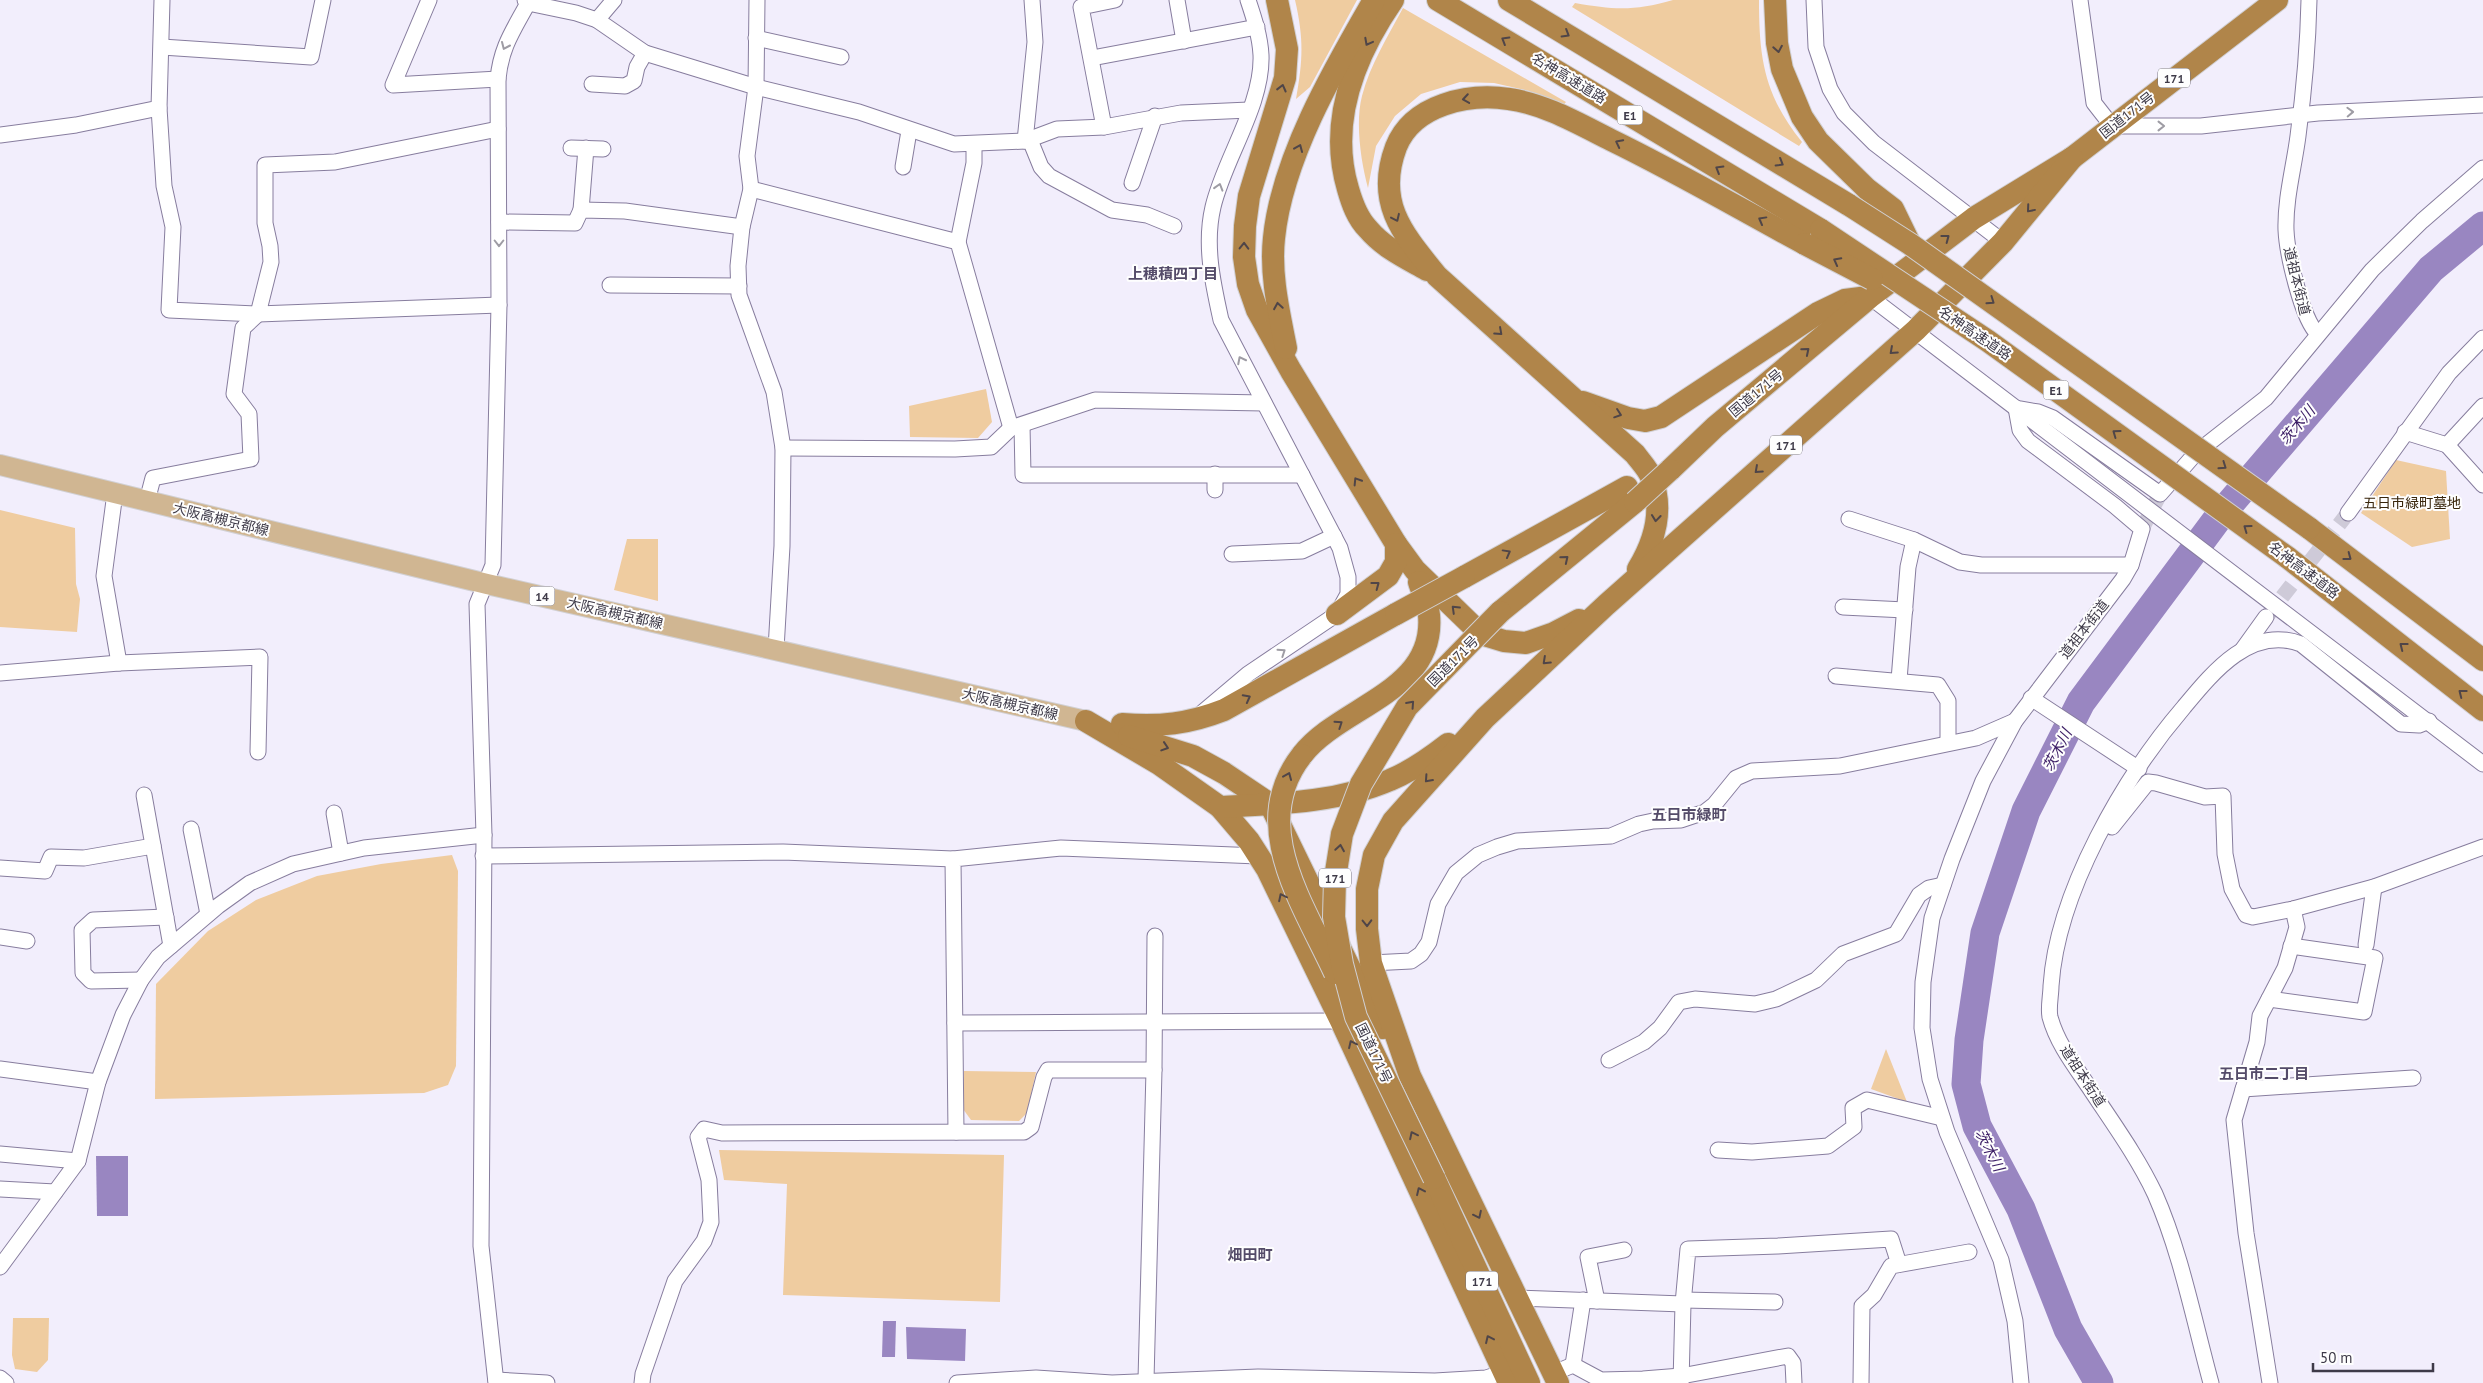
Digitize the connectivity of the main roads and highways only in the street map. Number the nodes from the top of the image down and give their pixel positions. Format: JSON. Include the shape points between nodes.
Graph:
{"nodes":[{"id":1,"x":1277,"y":0,"type":"edge"},
{"id":2,"x":1374,"y":0,"type":"edge"},
{"id":3,"x":1393,"y":0,"type":"edge"},
{"id":4,"x":1438,"y":0,"type":"edge"},
{"id":5,"x":1509,"y":0,"type":"edge"},
{"id":6,"x":1775,"y":0,"type":"edge"},
{"id":7,"x":2277,"y":0,"type":"edge"},
{"id":8,"x":2072,"y":158,"type":"junction"},
{"id":9,"x":1813,"y":237,"type":"junction"},
{"id":10,"x":1910,"y":244,"type":"junction"},
{"id":11,"x":1437,"y":276,"type":"junction"},
{"id":12,"x":1870,"y":297,"type":"junction"},
{"id":13,"x":1292,"y":371,"type":"junction"},
{"id":14,"x":1572,"y":398,"type":"junction"},
{"id":15,"x":0,"y":465,"type":"edge"},
{"id":16,"x":1631,"y":494,"type":"junction"},
{"id":17,"x":1396,"y":544,"type":"junction"},
{"id":18,"x":1415,"y":570,"type":"junction"},
{"id":19,"x":1628,"y":586,"type":"junction"},
{"id":20,"x":1606,"y":605,"type":"junction"},
{"id":21,"x":1337,"y":614,"type":"road end"},
{"id":22,"x":2474,"y":654,"type":"edge"},
{"id":23,"x":2483,"y":710,"type":"edge"},
{"id":24,"x":1485,"y":718,"type":"junction"},
{"id":25,"x":1086,"y":721,"type":"junction"},
{"id":26,"x":1270,"y":804,"type":"junction"},
{"id":27,"x":1220,"y":807,"type":"junction"},
{"id":28,"x":1348,"y":1019,"type":"junction"},
{"id":29,"x":1410,"y":1076,"type":"junction"},
{"id":30,"x":1562,"y":1374,"type":"edge"},
{"id":31,"x":1507,"y":1378,"type":"edge"},
{"id":32,"x":1529,"y":1383,"type":"edge"}],
"edges":[{"from":13,"to":1,"type":"highway","one_way":true,"via":[[1257,310],[1248,284],[1244,257],[1249,196],[1284,78],[1287,49]]},
{"from":13,"to":2,"type":"highway","one_way":true,"via":[[1273,275],[1279,207],[1290,170],[1340,57]]},
{"from":3,"to":11,"type":"highway","one_way":true,"via":[[1352,78],[1344,104],[1341,158],[1354,207],[1366,228],[1383,245]]},
{"from":9,"to":4,"type":"highway","name":"名神高速道路","number":"E1","one_way":true},
{"from":5,"to":10,"type":"highway","number":"E1","one_way":true,"bridge":true},
{"from":6,"to":10,"type":"highway","one_way":true,"via":[[1778,51],[1794,101],[1818,140],[1892,209]]},
{"from":7,"to":8,"type":"highway","name":"国道171号","number":"171"},
{"from":12,"to":8,"type":"highway","name":"国道171号","number":"171","one_way":true,"via":[[1974,218]]},
{"from":8,"to":19,"type":"highway","name":"国道171号","number":"171","one_way":true,"via":[[2003,242],[1916,330]]},
{"from":9,"to":11,"type":"highway","one_way":true,"via":[[1541,107],[1482,96],[1455,100],[1432,109],[1412,124],[1397,144],[1390,163],[1387,182],[1395,216]]},
{"from":23,"to":9,"type":"highway","name":"名神高速道路","number":"E1","one_way":true,"bridge":true,"via":[[2287,557],[1988,341]]},
{"from":10,"to":22,"type":"highway","number":"E1","one_way":true,"bridge":true,"via":[[2309,528]]},
{"from":11,"to":14,"type":"highway","one_way":true},
{"from":14,"to":12,"type":"highway","one_way":true,"via":[[1628,418],[1645,421],[1661,417],[1818,313],[1845,300]]},
{"from":16,"to":12,"type":"highway","name":"国道171号","number":"171","one_way":true,"bridge":true},
{"from":17,"to":13,"type":"highway","one_way":true},
{"from":14,"to":19,"type":"highway","one_way":true,"via":[[1635,454],[1650,476],[1658,501],[1651,548]]},
{"from":15,"to":25,"type":"main road","name":"大阪高槻京都線","number":"14","via":[[486,584]]},
{"from":25,"to":16,"type":"highway","one_way":true,"bridge":true,"via":[[1168,726],[1224,710],[1464,577]]},
{"from":28,"to":16,"type":"highway","name":"国道171号","number":"171","one_way":true,"bridge":true,"via":[[1334,917],[1335,878],[1342,834],[1361,784],[1407,707],[1500,612]]},
{"from":17,"to":18,"type":"highway"},
{"from":21,"to":17,"type":"highway","one_way":true,"via":[[1388,576],[1396,562]]},
{"from":20,"to":18,"type":"highway","one_way":true,"via":[[1554,633],[1526,643],[1504,641],[1481,634]]},
{"from":28,"to":18,"type":"highway","one_way":true,"bridge":true,"via":[[1281,851],[1277,830],[1280,797],[1289,771],[1302,755],[1335,726],[1392,689],[1414,669],[1428,642],[1429,614]]},
{"from":19,"to":20,"type":"highway","name":"国道171号","number":"171"},
{"from":20,"to":24,"type":"highway","name":"国道171号","number":"171","one_way":true},
{"from":24,"to":26,"type":"highway","via":[[1418,765],[1389,780],[1331,796]]},
{"from":24,"to":29,"type":"highway","name":"国道171号","number":"171","one_way":true,"via":[[1393,820],[1374,855],[1367,888],[1371,963]]},
{"from":25,"to":26,"type":"highway","one_way":true,"via":[[1193,756]]},
{"from":25,"to":27,"type":"highway","via":[[1159,764]]},
{"from":26,"to":27,"type":"highway"},
{"from":26,"to":29,"type":"highway","via":[[1361,991]]},
{"from":28,"to":27,"type":"highway","one_way":true,"via":[[1258,856]]},
{"from":31,"to":28,"type":"highway","one_way":true},
{"from":32,"to":28,"type":"highway","name":"国道171号","number":"171","one_way":true,"bridge":true,"via":[[1434,1178]]},
{"from":29,"to":30,"type":"highway","name":"国道171号","number":"171","one_way":true,"via":[[1518,1298]]}]}
